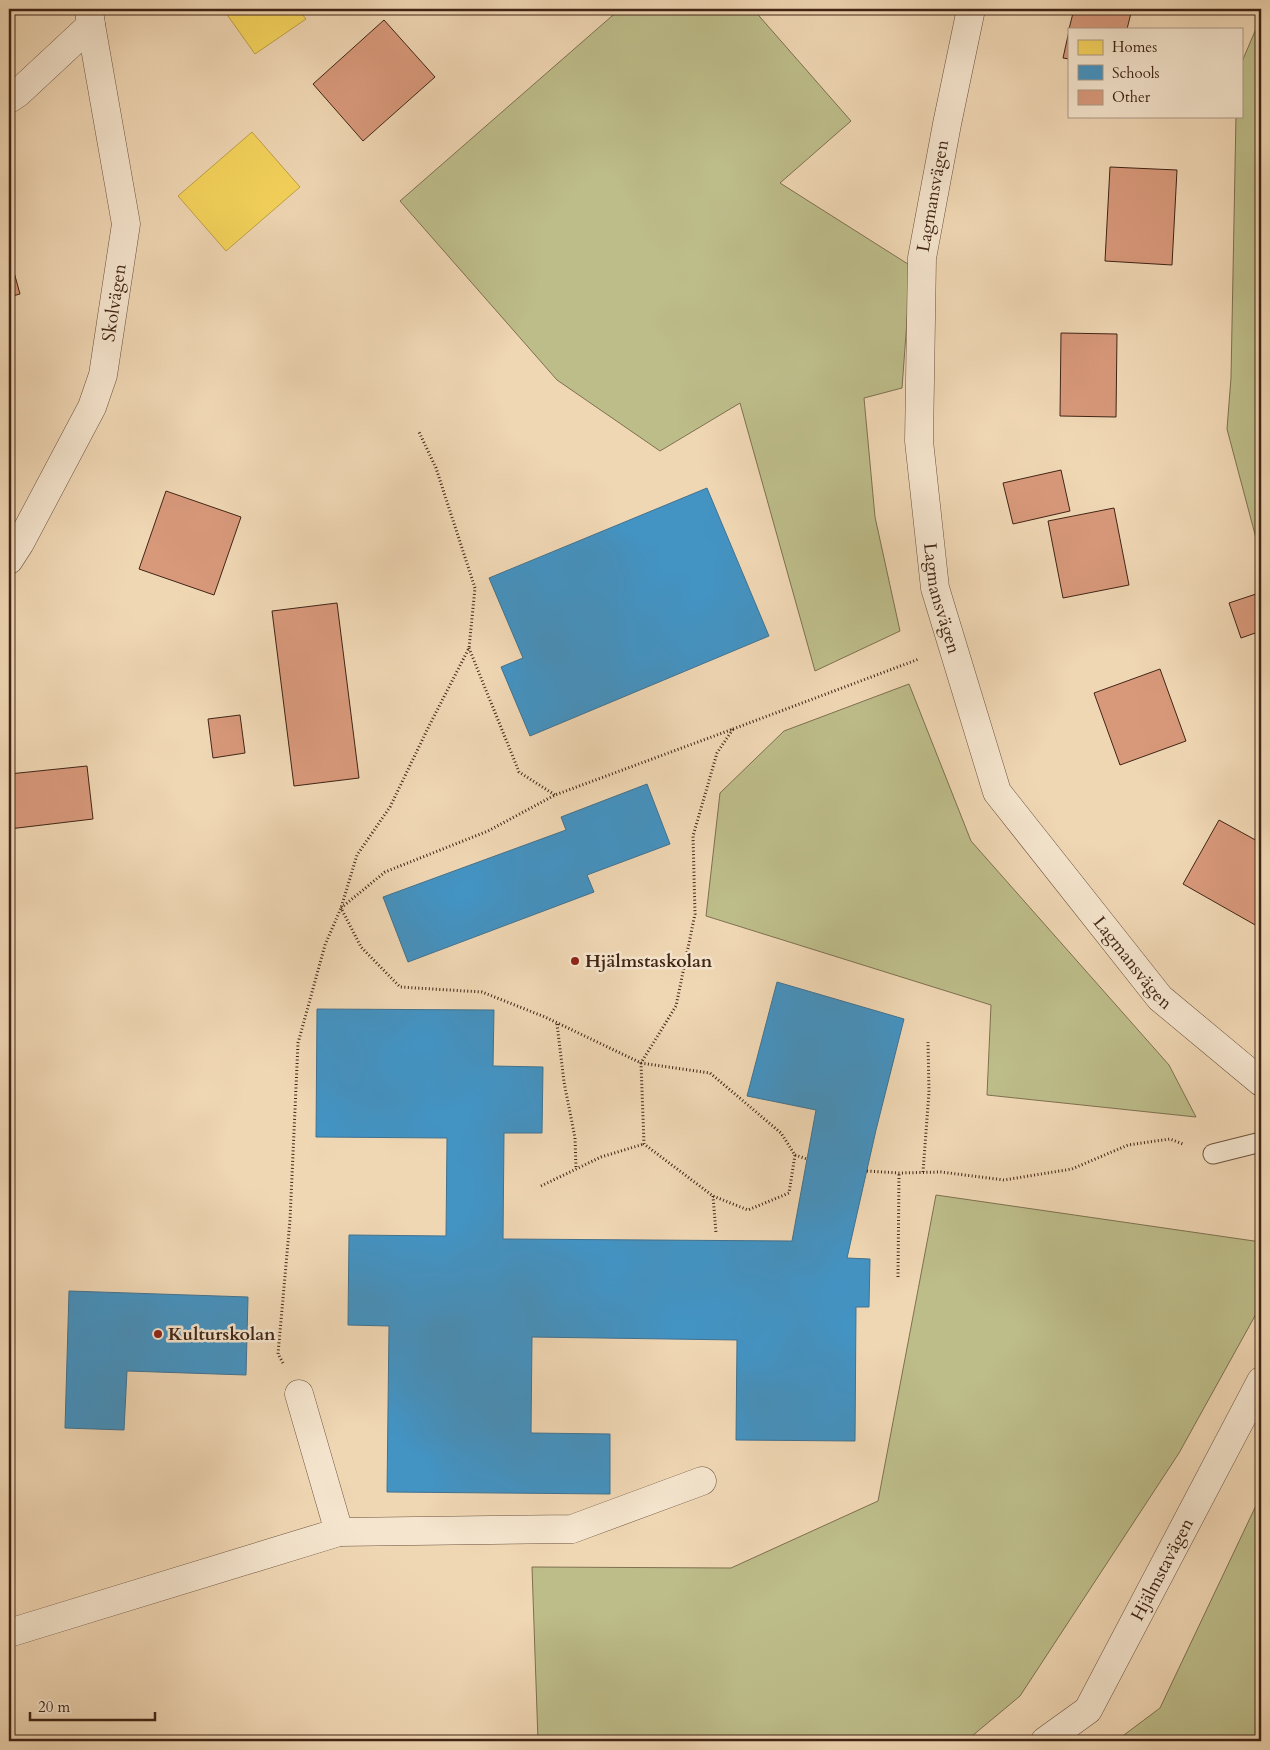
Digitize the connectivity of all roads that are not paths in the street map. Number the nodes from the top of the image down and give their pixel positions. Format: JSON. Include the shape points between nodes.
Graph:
{"nodes":[{"id":1,"x":972,"y":9,"type":"edge"},
{"id":2,"x":90,"y":17,"type":"edge"},
{"id":3,"x":9,"y":99,"type":"edge"},
{"id":4,"x":9,"y":560,"type":"edge"},
{"id":5,"x":1261,"y":1082,"type":"edge"},
{"id":6,"x":1261,"y":1142,"type":"edge"},
{"id":7,"x":1213,"y":1154,"type":"road end"},
{"id":8,"x":1261,"y":1381,"type":"edge"},
{"id":9,"x":299,"y":1394,"type":"road end"},
{"id":10,"x":702,"y":1481,"type":"dead end"},
{"id":11,"x":339,"y":1532,"type":"junction"},
{"id":12,"x":9,"y":1633,"type":"edge"},
{"id":13,"x":1045,"y":1741,"type":"edge"}],
"edges":[{"from":1,"to":5,"type":"street","name":"Lagmansvägen","via":[[922,258],[919,441],[935,588],[997,792],[1160,998]]},
{"from":2,"to":3,"type":"street","name":"Skolvägen"},
{"from":2,"to":4,"type":"street","name":"Skolvägen","via":[[126,224],[105,366],[92,407]]},
{"from":6,"to":7,"type":"lane"},
{"from":8,"to":13,"type":"street","name":"Hjälmstavägen","via":[[1088,1710]]},
{"from":9,"to":11,"type":"street"},
{"from":10,"to":11,"type":"street","via":[[572,1529]]},
{"from":11,"to":12,"type":"street"}]}
